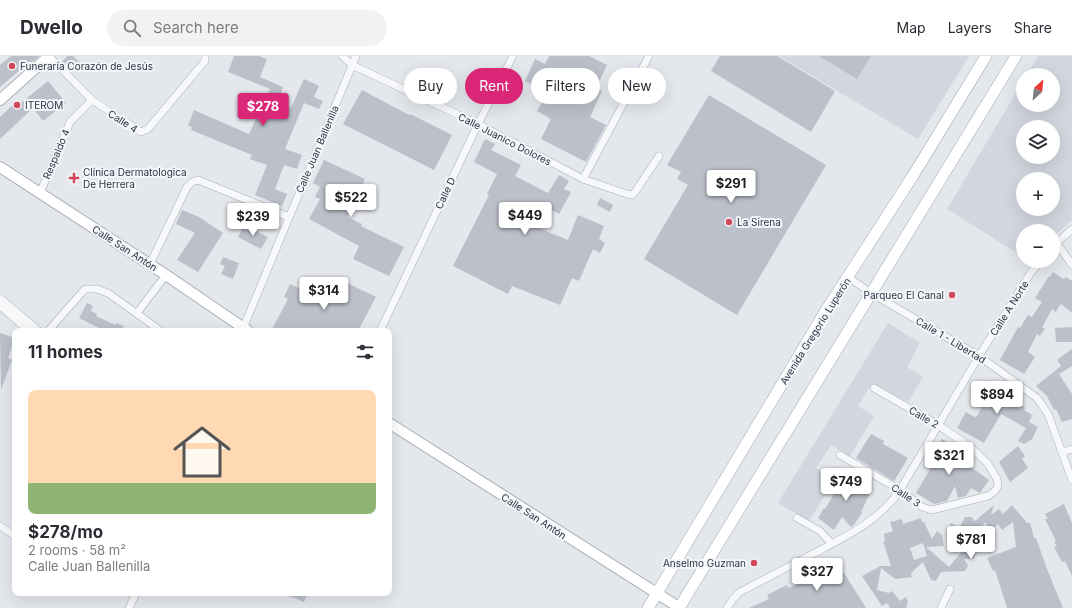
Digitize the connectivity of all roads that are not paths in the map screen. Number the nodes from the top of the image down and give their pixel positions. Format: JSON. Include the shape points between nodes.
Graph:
{"nodes":[{"id":1,"x":49,"y":56,"type":"edge"},
{"id":2,"x":205,"y":56,"type":"edge"},
{"id":3,"x":342,"y":56,"type":"edge"},
{"id":4,"x":356,"y":56,"type":"edge"},
{"id":5,"x":513,"y":56,"type":"edge"},
{"id":6,"x":649,"y":56,"type":"edge"},
{"id":7,"x":986,"y":56,"type":"edge"},
{"id":8,"x":1016,"y":56,"type":"edge"},
{"id":9,"x":352,"y":65,"type":"junction"},
{"id":10,"x":0,"y":100,"type":"edge"},
{"id":11,"x":92,"y":100,"type":"junction"},
{"id":12,"x":478,"y":124,"type":"junction"},
{"id":13,"x":659,"y":156,"type":"dead end"},
{"id":14,"x":0,"y":167,"type":"edge"},
{"id":15,"x":583,"y":178,"type":"junction"},
{"id":16,"x":40,"y":193,"type":"junction"},
{"id":17,"x":288,"y":217,"type":"junction"},
{"id":18,"x":1072,"y":229,"type":"edge"},
{"id":19,"x":1060,"y":240,"type":"edge"},
{"id":20,"x":1060,"y":250,"type":"edge"},
{"id":21,"x":150,"y":264,"type":"junction"},
{"id":22,"x":1072,"y":266,"type":"edge"},
{"id":23,"x":1035,"y":268,"type":"edge"},
{"id":24,"x":166,"y":275,"type":"junction"},
{"id":25,"x":848,"y":277,"type":"junction"},
{"id":26,"x":871,"y":293,"type":"junction"},
{"id":27,"x":0,"y":298,"type":"edge"},
{"id":28,"x":0,"y":306,"type":"edge"},
{"id":29,"x":137,"y":314,"type":"junction"},
{"id":30,"x":26,"y":328,"type":"edge"},
{"id":31,"x":35,"y":328,"type":"edge"},
{"id":32,"x":51,"y":328,"type":"edge"},
{"id":33,"x":158,"y":328,"type":"edge"},
{"id":34,"x":241,"y":328,"type":"edge"},
{"id":35,"x":245,"y":328,"type":"edge"},
{"id":36,"x":381,"y":328,"type":"edge"},
{"id":37,"x":979,"y":356,"type":"junction"},
{"id":38,"x":874,"y":388,"type":"dead end"},
{"id":39,"x":392,"y":425,"type":"edge"},
{"id":40,"x":938,"y":425,"type":"junction"},
{"id":41,"x":1072,"y":449,"type":"edge"},
{"id":42,"x":1062,"y":452,"type":"junction"},
{"id":43,"x":840,"y":456,"type":"dead end"},
{"id":44,"x":1072,"y":480,"type":"edge"},
{"id":45,"x":998,"y":488,"type":"joint"},
{"id":46,"x":900,"y":490,"type":"junction"},
{"id":47,"x":797,"y":518,"type":"dead end"},
{"id":48,"x":0,"y":526,"type":"edge"},
{"id":49,"x":12,"y":534,"type":"edge"},
{"id":50,"x":832,"y":544,"type":"junction"},
{"id":51,"x":950,"y":589,"type":"dead end"},
{"id":52,"x":656,"y":594,"type":"junction"},
{"id":53,"x":135,"y":596,"type":"edge"},
{"id":54,"x":129,"y":608,"type":"edge"},
{"id":55,"x":648,"y":608,"type":"edge"},
{"id":56,"x":679,"y":608,"type":"edge"},
{"id":57,"x":727,"y":608,"type":"edge"},
{"id":58,"x":941,"y":608,"type":"edge"}],
"edges":[{"from":1,"to":10,"type":"street"},
{"from":1,"to":11,"type":"street","name":"Calle 4"},
{"from":2,"to":11,"type":"street","name":"Calle 4","via":[[205,60],[148,129],[141,132]]},
{"from":3,"to":9,"type":"street","name":"Calle Juanico Dolores"},
{"from":4,"to":9,"type":"street","name":"Calle Juan Ballenilla"},
{"from":5,"to":12,"type":"street","name":"Calle D"},
{"from":6,"to":15,"type":"street"},
{"from":7,"to":25,"type":"main road","name":"Avenida Gregorio Luperón"},
{"from":8,"to":26,"type":"main road"},
{"from":9,"to":12,"type":"street","name":"Calle Juanico Dolores"},
{"from":9,"to":17,"type":"street","name":"Calle Juan Ballenilla"},
{"from":11,"to":16,"type":"street","name":"Respaldo 4","via":[[70,122]]},
{"from":12,"to":15,"type":"street","name":"Calle Juanico Dolores"},
{"from":12,"to":36,"type":"street","name":"Calle D"},
{"from":13,"to":15,"type":"street","name":"Calle Juanico Dolores","via":[[632,195]]},
{"from":14,"to":16,"type":"street","name":"Calle San Antón"},
{"from":16,"to":21,"type":"street","name":"Calle San Antón"},
{"from":17,"to":21,"type":"street","via":[[198,180],[192,182],[187,187]]},
{"from":17,"to":35,"type":"street","name":"Calle Juan Ballenilla"},
{"from":18,"to":19,"type":"street"},
{"from":20,"to":22,"type":"street"},
{"from":21,"to":24,"type":"street","name":"Calle San Antón"},
{"from":23,"to":37,"type":"street","name":"Calle A Norte"},
{"from":24,"to":29,"type":"street"},
{"from":24,"to":34,"type":"street","name":"Calle San Antón"},
{"from":25,"to":26,"type":"street","name":"Calle 1 - Libertad"},
{"from":25,"to":52,"type":"main road","name":"Avenida Gregorio Luperón"},
{"from":26,"to":37,"type":"street","name":"Calle 1 - Libertad"},
{"from":26,"to":56,"type":"main road"},
{"from":27,"to":31,"type":"street"},
{"from":28,"to":30,"type":"street"},
{"from":29,"to":32,"type":"street","via":[[108,293],[97,289],[85,289]]},
{"from":29,"to":33,"type":"street"},
{"from":37,"to":40,"type":"street","name":"Calle A Norte"},
{"from":37,"to":42,"type":"street","name":"Calle 1 - Libertad","via":[[1037,398],[1048,414]]},
{"from":38,"to":40,"type":"street","name":"Calle 2"},
{"from":39,"to":52,"type":"street","name":"Calle San Antón"},
{"from":40,"to":45,"type":"street","name":"Calle 2","via":[[980,455],[997,478]]},
{"from":40,"to":46,"type":"street","name":"Calle A Norte"},
{"from":41,"to":42,"type":"street"},
{"from":42,"to":44,"type":"street","name":"Calle 1 - Libertad"},
{"from":43,"to":46,"type":"street","name":"Calle 3"},
{"from":45,"to":46,"type":"street","name":"Calle 3","via":[[988,496],[932,510],[922,507]]},
{"from":46,"to":50,"type":"street","name":"Calle A Norte","via":[[877,516]]},
{"from":47,"to":50,"type":"street","via":[[820,530]]},
{"from":48,"to":49,"type":"street"},
{"from":50,"to":57,"type":"street","name":"Calle A Norte","via":[[740,592]]},
{"from":51,"to":58,"type":"street"},
{"from":52,"to":55,"type":"main road","name":"Avenida Gregorio Luperón"},
{"from":52,"to":56,"type":"street","name":"Calle San Antón"},
{"from":53,"to":54,"type":"street"}]}
